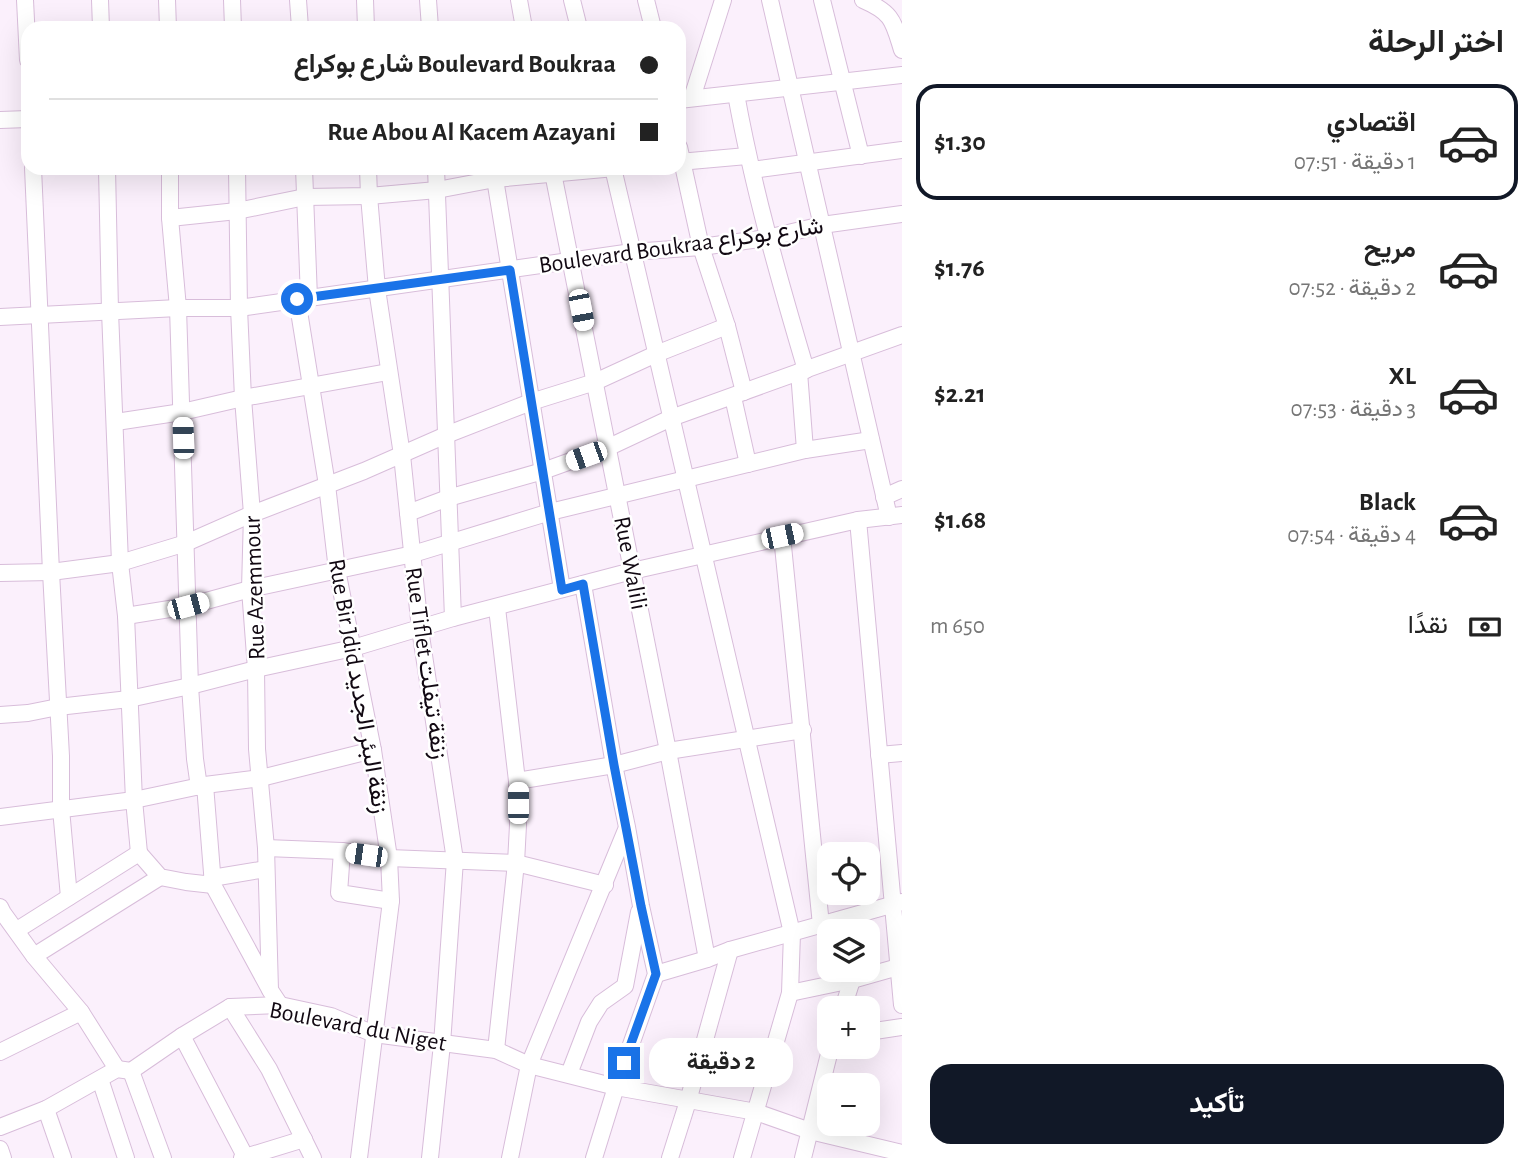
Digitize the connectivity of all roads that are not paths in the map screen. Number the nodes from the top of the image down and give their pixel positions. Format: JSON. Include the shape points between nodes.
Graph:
{"nodes":[{"id":1,"x":25,"y":0,"type":"edge"},
{"id":2,"x":100,"y":0,"type":"edge"},
{"id":3,"x":167,"y":0,"type":"edge"},
{"id":4,"x":232,"y":0,"type":"edge"},
{"id":5,"x":298,"y":0,"type":"edge"},
{"id":6,"x":366,"y":0,"type":"edge"},
{"id":7,"x":428,"y":0,"type":"edge"},
{"id":8,"x":519,"y":0,"type":"edge"},
{"id":9,"x":572,"y":0,"type":"edge"},
{"id":10,"x":646,"y":0,"type":"edge"},
{"id":11,"x":723,"y":0,"type":"edge"},
{"id":12,"x":770,"y":0,"type":"edge"},
{"id":13,"x":822,"y":0,"type":"edge"},
{"id":14,"x":863,"y":0,"type":"edge"},
{"id":15,"x":26,"y":21,"type":"edge"},
{"id":16,"x":101,"y":21,"type":"edge"},
{"id":17,"x":168,"y":21,"type":"edge"},
{"id":18,"x":233,"y":21,"type":"edge"},
{"id":19,"x":300,"y":21,"type":"edge"},
{"id":20,"x":366,"y":21,"type":"edge"},
{"id":21,"x":430,"y":21,"type":"edge"},
{"id":22,"x":523,"y":21,"type":"edge"},
{"id":23,"x":577,"y":21,"type":"edge"},
{"id":24,"x":649,"y":21,"type":"edge"},
{"id":25,"x":902,"y":50,"type":"edge"},
{"id":26,"x":902,"y":75,"type":"edge"},
{"id":27,"x":842,"y":81,"type":"junction"},
{"id":28,"x":790,"y":88,"type":"junction"},
{"id":29,"x":736,"y":94,"type":"junction"},
{"id":30,"x":686,"y":96,"type":"edge"},
{"id":31,"x":686,"y":99,"type":"edge"},
{"id":32,"x":21,"y":118,"type":"edge"},
{"id":33,"x":0,"y":120,"type":"edge"},
{"id":34,"x":902,"y":150,"type":"edge"},
{"id":35,"x":861,"y":156,"type":"junction"},
{"id":36,"x":686,"y":158,"type":"edge"},
{"id":37,"x":750,"y":163,"type":"junction"},
{"id":38,"x":807,"y":163,"type":"junction"},
{"id":39,"x":33,"y":175,"type":"edge"},
{"id":40,"x":107,"y":175,"type":"edge"},
{"id":41,"x":170,"y":175,"type":"edge"},
{"id":42,"x":237,"y":175,"type":"edge"},
{"id":43,"x":304,"y":175,"type":"edge"},
{"id":44,"x":368,"y":175,"type":"edge"},
{"id":45,"x":436,"y":175,"type":"edge"},
{"id":46,"x":524,"y":175,"type":"edge"},
{"id":47,"x":554,"y":175,"type":"edge"},
{"id":48,"x":615,"y":175,"type":"edge"},
{"id":49,"x":684,"y":175,"type":"edge"},
{"id":50,"x":495,"y":179,"type":"junction"},
{"id":51,"x":437,"y":190,"type":"junction"},
{"id":52,"x":369,"y":196,"type":"junction"},
{"id":53,"x":305,"y":197,"type":"junction"},
{"id":54,"x":237,"y":211,"type":"junction"},
{"id":55,"x":170,"y":218,"type":"junction"},
{"id":56,"x":901,"y":218,"type":"edge"},
{"id":57,"x":822,"y":225,"type":"junction"},
{"id":58,"x":767,"y":238,"type":"junction"},
{"id":59,"x":701,"y":247,"type":"junction"},
{"id":60,"x":632,"y":252,"type":"junction"},
{"id":61,"x":571,"y":261,"type":"junction"},
{"id":62,"x":510,"y":270,"type":"junction"},
{"id":63,"x":440,"y":280,"type":"junction"},
{"id":64,"x":377,"y":289,"type":"junction"},
{"id":65,"x":303,"y":299,"type":"junction"},
{"id":66,"x":178,"y":308,"type":"junction"},
{"id":67,"x":239,"y":308,"type":"junction"},
{"id":68,"x":110,"y":311,"type":"junction"},
{"id":69,"x":39,"y":315,"type":"junction"},
{"id":70,"x":0,"y":317,"type":"edge"},
{"id":71,"x":727,"y":326,"type":"junction"},
{"id":72,"x":902,"y":335,"type":"edge"},
{"id":73,"x":656,"y":354,"type":"junction"},
{"id":74,"x":851,"y":354,"type":"junction"},
{"id":75,"x":803,"y":371,"type":"junction"},
{"id":76,"x":388,"y":372,"type":"junction"},
{"id":77,"x":595,"y":382,"type":"junction"},
{"id":78,"x":311,"y":386,"type":"junction"},
{"id":79,"x":738,"y":394,"type":"junction"},
{"id":80,"x":243,"y":398,"type":"junction"},
{"id":81,"x":531,"y":402,"type":"junction"},
{"id":82,"x":182,"y":412,"type":"junction"},
{"id":83,"x":671,"y":418,"type":"junction"},
{"id":84,"x":116,"y":422,"type":"junction"},
{"id":85,"x":446,"y":435,"type":"junction"},
{"id":86,"x":871,"y":440,"type":"junction"},
{"id":87,"x":607,"y":448,"type":"junction"},
{"id":88,"x":805,"y":450,"type":"junction"},
{"id":89,"x":402,"y":455,"type":"junction"},
{"id":90,"x":748,"y":464,"type":"junction"},
{"id":91,"x":543,"y":471,"type":"junction"},
{"id":92,"x":686,"y":479,"type":"junction"},
{"id":93,"x":327,"y":485,"type":"junction"},
{"id":94,"x":902,"y":489,"type":"edge"},
{"id":95,"x":617,"y":495,"type":"junction"},
{"id":96,"x":884,"y":497,"type":"junction"},
{"id":97,"x":448,"y":498,"type":"junction"},
{"id":98,"x":550,"y":512,"type":"junction"},
{"id":99,"x":408,"y":513,"type":"junction"},
{"id":100,"x":252,"y":514,"type":"junction"},
{"id":101,"x":895,"y":516,"type":"edge"},
{"id":102,"x":858,"y":520,"type":"junction"},
{"id":103,"x":782,"y":536,"type":"junction"},
{"id":104,"x":186,"y":543,"type":"junction"},
{"id":105,"x":450,"y":543,"type":"junction"},
{"id":106,"x":413,"y":554,"type":"junction"},
{"id":107,"x":703,"y":554,"type":"junction"},
{"id":108,"x":120,"y":563,"type":"junction"},
{"id":109,"x":338,"y":570,"type":"junction"},
{"id":110,"x":632,"y":571,"type":"junction"},
{"id":111,"x":51,"y":572,"type":"junction"},
{"id":112,"x":0,"y":573,"type":"edge"},
{"id":113,"x":583,"y":584,"type":"junction"},
{"id":114,"x":250,"y":589,"type":"junction"},
{"id":115,"x":562,"y":590,"type":"junction"},
{"id":116,"x":188,"y":606,"type":"junction"},
{"id":117,"x":497,"y":608,"type":"junction"},
{"id":118,"x":126,"y":616,"type":"junction"},
{"id":119,"x":453,"y":618,"type":"junction"},
{"id":120,"x":420,"y":629,"type":"junction"},
{"id":121,"x":353,"y":648,"type":"junction"},
{"id":122,"x":256,"y":669,"type":"junction"},
{"id":123,"x":190,"y":686,"type":"junction"},
{"id":124,"x":130,"y":699,"type":"junction"},
{"id":125,"x":58,"y":707,"type":"junction"},
{"id":126,"x":0,"y":715,"type":"edge"},
{"id":127,"x":803,"y":730,"type":"junction"},
{"id":128,"x":746,"y":739,"type":"junction"},
{"id":129,"x":373,"y":750,"type":"junction"},
{"id":130,"x":668,"y":751,"type":"junction"},
{"id":131,"x":902,"y":753,"type":"edge"},
{"id":132,"x":879,"y":755,"type":"junction"},
{"id":133,"x":614,"y":765,"type":"junction"},
{"id":134,"x":261,"y":778,"type":"junction"},
{"id":135,"x":517,"y":781,"type":"junction"},
{"id":136,"x":202,"y":786,"type":"junction"},
{"id":137,"x":134,"y":800,"type":"junction"},
{"id":138,"x":61,"y":809,"type":"junction"},
{"id":139,"x":0,"y":818,"type":"edge"},
{"id":140,"x":627,"y":827,"type":"junction"},
{"id":141,"x":266,"y":848,"type":"junction"},
{"id":142,"x":342,"y":851,"type":"junction"},
{"id":143,"x":139,"y":853,"type":"junction"},
{"id":144,"x":389,"y":858,"type":"junction"},
{"id":145,"x":455,"y":860,"type":"junction"},
{"id":146,"x":516,"y":863,"type":"junction"},
{"id":147,"x":266,"y":869,"type":"junction"},
{"id":148,"x":160,"y":877,"type":"junction"},
{"id":149,"x":212,"y":882,"type":"junction"},
{"id":150,"x":605,"y":885,"type":"junction"},
{"id":151,"x":69,"y":898,"type":"junction"},
{"id":152,"x":391,"y":901,"type":"junction"},
{"id":153,"x":897,"y":903,"type":"edge"},
{"id":154,"x":641,"y":906,"type":"junction"},
{"id":155,"x":0,"y":907,"type":"edge"},
{"id":156,"x":820,"y":919,"type":"edge"},
{"id":157,"x":842,"y":919,"type":"edge"},
{"id":158,"x":817,"y":926,"type":"edge"},
{"id":159,"x":17,"y":930,"type":"junction"},
{"id":160,"x":792,"y":933,"type":"junction"},
{"id":161,"x":730,"y":950,"type":"junction"},
{"id":162,"x":34,"y":956,"type":"junction"},
{"id":163,"x":707,"y":959,"type":"junction"},
{"id":164,"x":628,"y":964,"type":"junction"},
{"id":165,"x":901,"y":966,"type":"edge"},
{"id":166,"x":880,"y":972,"type":"edge"},
{"id":167,"x":656,"y":974,"type":"junction"},
{"id":168,"x":842,"y":982,"type":"edge"},
{"id":169,"x":625,"y":986,"type":"junction"},
{"id":170,"x":270,"y":990,"type":"junction"},
{"id":171,"x":649,"y":992,"type":"junction"},
{"id":172,"x":790,"y":993,"type":"junction"},
{"id":173,"x":280,"y":1005,"type":"junction"},
{"id":174,"x":902,"y":1005,"type":"edge"},
{"id":175,"x":230,"y":1007,"type":"junction"},
{"id":176,"x":81,"y":1012,"type":"junction"},
{"id":177,"x":902,"y":1027,"type":"edge"},
{"id":178,"x":880,"y":1030,"type":"edge"},
{"id":179,"x":374,"y":1034,"type":"junction"},
{"id":180,"x":182,"y":1036,"type":"junction"},
{"id":181,"x":442,"y":1044,"type":"junction"},
{"id":182,"x":1,"y":1050,"type":"edge"},
{"id":183,"x":496,"y":1050,"type":"junction"},
{"id":184,"x":828,"y":1059,"type":"edge"},
{"id":185,"x":529,"y":1065,"type":"junction"},
{"id":186,"x":124,"y":1070,"type":"junction"},
{"id":187,"x":569,"y":1074,"type":"junction"},
{"id":188,"x":100,"y":1079,"type":"junction"},
{"id":189,"x":615,"y":1087,"type":"junction"},
{"id":190,"x":688,"y":1101,"type":"junction"},
{"id":191,"x":46,"y":1109,"type":"junction"},
{"id":192,"x":756,"y":1112,"type":"junction"},
{"id":193,"x":0,"y":1127,"type":"edge"},
{"id":194,"x":810,"y":1131,"type":"junction"},
{"id":195,"x":304,"y":1139,"type":"junction"},
{"id":196,"x":0,"y":1149,"type":"edge"},
{"id":197,"x":902,"y":1153,"type":"edge"},
{"id":198,"x":4,"y":1158,"type":"edge"},
{"id":199,"x":63,"y":1158,"type":"edge"},
{"id":200,"x":126,"y":1158,"type":"edge"},
{"id":201,"x":163,"y":1158,"type":"edge"},
{"id":202,"x":244,"y":1158,"type":"edge"},
{"id":203,"x":313,"y":1158,"type":"edge"},
{"id":204,"x":359,"y":1158,"type":"edge"},
{"id":205,"x":430,"y":1158,"type":"edge"},
{"id":206,"x":510,"y":1158,"type":"edge"},
{"id":207,"x":594,"y":1158,"type":"edge"},
{"id":208,"x":670,"y":1158,"type":"edge"},
{"id":209,"x":742,"y":1158,"type":"edge"},
{"id":210,"x":803,"y":1158,"type":"edge"}],
"edges":[{"from":1,"to":15,"type":"street"},
{"from":2,"to":16,"type":"street"},
{"from":3,"to":17,"type":"street"},
{"from":4,"to":18,"type":"street"},
{"from":5,"to":19,"type":"street"},
{"from":6,"to":20,"type":"street"},
{"from":7,"to":21,"type":"street"},
{"from":8,"to":22,"type":"street"},
{"from":9,"to":23,"type":"street"},
{"from":10,"to":24,"type":"street"},
{"from":11,"to":30,"type":"street"},
{"from":12,"to":28,"type":"street"},
{"from":13,"to":27,"type":"street"},
{"from":14,"to":25,"type":"street","via":[[890,16]]},
{"from":26,"to":27,"type":"street"},
{"from":27,"to":28,"type":"street"},
{"from":27,"to":35,"type":"street"},
{"from":28,"to":29,"type":"street"},
{"from":28,"to":38,"type":"street"},
{"from":29,"to":31,"type":"street"},
{"from":29,"to":37,"type":"street"},
{"from":32,"to":33,"type":"street"},
{"from":34,"to":35,"type":"street"},
{"from":35,"to":38,"type":"street"},
{"from":36,"to":37,"type":"street"},
{"from":37,"to":38,"type":"street"},
{"from":37,"to":58,"type":"street"},
{"from":38,"to":57,"type":"street"},
{"from":39,"to":69,"type":"street"},
{"from":40,"to":68,"type":"street"},
{"from":41,"to":55,"type":"street"},
{"from":42,"to":54,"type":"street","name":"Rue Azemmour"},
{"from":43,"to":53,"type":"street","name":"Rue Bir Jdid زنقة البئر الجديد"},
{"from":44,"to":52,"type":"street","name":"Rue Tiflet زنقة تيفلت"},
{"from":45,"to":51,"type":"street"},
{"from":46,"to":50,"type":"street"},
{"from":47,"to":61,"type":"street","name":"Rue Walili"},
{"from":48,"to":60,"type":"street"},
{"from":49,"to":59,"type":"street"},
{"from":50,"to":51,"type":"street"},
{"from":50,"to":62,"type":"street"},
{"from":51,"to":52,"type":"street"},
{"from":51,"to":63,"type":"street"},
{"from":52,"to":53,"type":"street"},
{"from":52,"to":64,"type":"street","name":"Rue Tiflet زنقة تيفلت"},
{"from":53,"to":54,"type":"street"},
{"from":53,"to":65,"type":"street","name":"Rue Bir Jdid زنقة البئر الجديد"},
{"from":54,"to":55,"type":"street"},
{"from":54,"to":67,"type":"street","name":"Rue Azemmour"},
{"from":55,"to":66,"type":"street"},
{"from":56,"to":57,"type":"street","name":"Boulevard Boukraa شارع بوكراع"},
{"from":57,"to":58,"type":"street","name":"Boulevard Boukraa شارع بوكراع"},
{"from":57,"to":74,"type":"street"},
{"from":58,"to":59,"type":"street","name":"Boulevard Boukraa شارع بوكراع"},
{"from":58,"to":75,"type":"street"},
{"from":59,"to":60,"type":"street","name":"Boulevard Boukraa شارع بوكراع"},
{"from":59,"to":71,"type":"street"},
{"from":60,"to":61,"type":"street","name":"Boulevard Boukraa شارع بوكراع"},
{"from":60,"to":73,"type":"street"},
{"from":61,"to":62,"type":"street","name":"Boulevard Boukraa شارع بوكراع"},
{"from":61,"to":77,"type":"street","name":"Rue Walili"},
{"from":62,"to":63,"type":"street","name":"Boulevard Boukraa شارع بوكراع"},
{"from":62,"to":81,"type":"street"},
{"from":63,"to":64,"type":"street","name":"Boulevard Boukraa شارع بوكراع"},
{"from":63,"to":85,"type":"street"},
{"from":64,"to":65,"type":"street","name":"Boulevard Boukraa شارع بوكراع"},
{"from":64,"to":76,"type":"street","name":"Rue Tiflet زنقة تيفلت"},
{"from":65,"to":67,"type":"street","name":"Boulevard Boukraa شارع بوكراع"},
{"from":65,"to":78,"type":"street","name":"Rue Bir Jdid زنقة البئر الجديد"},
{"from":66,"to":67,"type":"street","name":"Boulevard Boukraa شارع بوكراع"},
{"from":66,"to":68,"type":"street","name":"Boulevard Boukraa شارع بوكراع"},
{"from":66,"to":82,"type":"street"},
{"from":67,"to":80,"type":"street","name":"Rue Azemmour"},
{"from":68,"to":69,"type":"street","name":"Boulevard Boukraa شارع بوكراع"},
{"from":68,"to":84,"type":"street"},
{"from":69,"to":70,"type":"street","name":"Boulevard Boukraa شارع بوكراع"},
{"from":69,"to":111,"type":"street"},
{"from":71,"to":73,"type":"street"},
{"from":71,"to":79,"type":"street"},
{"from":72,"to":74,"type":"street"},
{"from":73,"to":77,"type":"street"},
{"from":73,"to":83,"type":"street"},
{"from":74,"to":75,"type":"street"},
{"from":74,"to":86,"type":"street"},
{"from":75,"to":79,"type":"street"},
{"from":75,"to":88,"type":"street"},
{"from":76,"to":78,"type":"street"},
{"from":76,"to":89,"type":"street","name":"Rue Tiflet زنقة تيفلت"},
{"from":77,"to":81,"type":"street"},
{"from":77,"to":87,"type":"street","name":"Rue Walili"},
{"from":78,"to":80,"type":"street"},
{"from":78,"to":93,"type":"street","name":"Rue Bir Jdid زنقة البئر الجديد"},
{"from":79,"to":83,"type":"street"},
{"from":79,"to":90,"type":"street"},
{"from":80,"to":82,"type":"street"},
{"from":80,"to":100,"type":"street","name":"Rue Azemmour"},
{"from":81,"to":85,"type":"street"},
{"from":81,"to":91,"type":"street"},
{"from":82,"to":84,"type":"street"},
{"from":82,"to":104,"type":"street"},
{"from":83,"to":87,"type":"street"},
{"from":83,"to":92,"type":"street"},
{"from":84,"to":108,"type":"street"},
{"from":85,"to":89,"type":"street"},
{"from":85,"to":97,"type":"street"},
{"from":86,"to":88,"type":"street"},
{"from":86,"to":96,"type":"street"},
{"from":87,"to":91,"type":"street"},
{"from":87,"to":95,"type":"street","name":"Rue Walili"},
{"from":88,"to":90,"type":"street"},
{"from":89,"to":93,"type":"street"},
{"from":89,"to":99,"type":"street","name":"Rue Tiflet زنقة تيفلت"},
{"from":90,"to":92,"type":"street"},
{"from":91,"to":97,"type":"street"},
{"from":91,"to":98,"type":"street"},
{"from":92,"to":95,"type":"street"},
{"from":92,"to":107,"type":"street"},
{"from":93,"to":100,"type":"street"},
{"from":93,"to":109,"type":"street","name":"Rue Bir Jdid زنقة البئر الجديد"},
{"from":94,"to":96,"type":"street"},
{"from":95,"to":98,"type":"street"},
{"from":95,"to":110,"type":"street","name":"Rue Walili"},
{"from":96,"to":101,"type":"street"},
{"from":97,"to":99,"type":"street"},
{"from":97,"to":105,"type":"street"},
{"from":98,"to":105,"type":"street"},
{"from":98,"to":115,"type":"street"},
{"from":99,"to":106,"type":"street","name":"Rue Tiflet زنقة تيفلت"},
{"from":100,"to":104,"type":"street"},
{"from":100,"to":114,"type":"street","name":"Rue Azemmour"},
{"from":101,"to":102,"type":"street"},
{"from":102,"to":103,"type":"street"},
{"from":102,"to":132,"type":"street"},
{"from":103,"to":107,"type":"street"},
{"from":103,"to":127,"type":"street"},
{"from":104,"to":108,"type":"street"},
{"from":104,"to":116,"type":"street"},
{"from":105,"to":106,"type":"street"},
{"from":105,"to":119,"type":"street"},
{"from":106,"to":109,"type":"street"},
{"from":106,"to":120,"type":"street","name":"Rue Tiflet زنقة تيفلت"},
{"from":107,"to":110,"type":"street"},
{"from":107,"to":128,"type":"street"},
{"from":108,"to":111,"type":"street"},
{"from":108,"to":118,"type":"street"},
{"from":109,"to":114,"type":"street"},
{"from":109,"to":121,"type":"street","name":"Rue Bir Jdid زنقة البئر الجديد"},
{"from":110,"to":113,"type":"street"},
{"from":110,"to":130,"type":"street","name":"Rue Walili"},
{"from":111,"to":112,"type":"street"},
{"from":111,"to":125,"type":"street"},
{"from":113,"to":115,"type":"street"},
{"from":113,"to":133,"type":"street"},
{"from":114,"to":116,"type":"street"},
{"from":114,"to":122,"type":"street","name":"Rue Azemmour"},
{"from":115,"to":117,"type":"street"},
{"from":116,"to":118,"type":"street"},
{"from":116,"to":123,"type":"street"},
{"from":117,"to":119,"type":"street"},
{"from":117,"to":135,"type":"street"},
{"from":118,"to":124,"type":"street"},
{"from":119,"to":120,"type":"street"},
{"from":120,"to":121,"type":"street"},
{"from":120,"to":145,"type":"street","name":"Rue Tiflet زنقة تيفلت"},
{"from":121,"to":122,"type":"street"},
{"from":121,"to":129,"type":"street","name":"Rue Bir Jdid زنقة البئر الجديد"},
{"from":122,"to":123,"type":"street"},
{"from":122,"to":134,"type":"street","name":"Rue Azemmour"},
{"from":123,"to":124,"type":"street"},
{"from":123,"to":136,"type":"street","via":[[195,760]]},
{"from":124,"to":125,"type":"street"},
{"from":124,"to":137,"type":"street"},
{"from":125,"to":126,"type":"street"},
{"from":125,"to":138,"type":"street"},
{"from":127,"to":128,"type":"street"},
{"from":127,"to":156,"type":"street"},
{"from":128,"to":130,"type":"street"},
{"from":128,"to":160,"type":"street"},
{"from":129,"to":134,"type":"street"},
{"from":129,"to":144,"type":"street","name":"Rue Bir Jdid زنقة البئر الجديد"},
{"from":130,"to":133,"type":"street"},
{"from":130,"to":163,"type":"street","name":"Rue Walili"},
{"from":131,"to":132,"type":"street"},
{"from":132,"to":153,"type":"street"},
{"from":133,"to":135,"type":"street"},
{"from":133,"to":140,"type":"street"},
{"from":134,"to":136,"type":"street"},
{"from":134,"to":141,"type":"street","name":"Rue Azemmour"},
{"from":135,"to":146,"type":"street"},
{"from":136,"to":137,"type":"street"},
{"from":136,"to":149,"type":"street"},
{"from":137,"to":138,"type":"street"},
{"from":137,"to":143,"type":"street"},
{"from":138,"to":139,"type":"street"},
{"from":138,"to":151,"type":"street"},
{"from":140,"to":150,"type":"street"},
{"from":140,"to":154,"type":"street"},
{"from":141,"to":142,"type":"street"},
{"from":141,"to":147,"type":"street","name":"Rue Azemmour"},
{"from":142,"to":144,"type":"street"},
{"from":142,"to":152,"type":"street","via":[[339,893]]},
{"from":143,"to":148,"type":"street"},
{"from":143,"to":151,"type":"street"},
{"from":144,"to":145,"type":"street"},
{"from":144,"to":152,"type":"street","name":"Rue Bir Jdid زنقة البئر الجديد"},
{"from":145,"to":146,"type":"street"},
{"from":145,"to":181,"type":"street","name":"Rue Tiflet زنقة تيفلت"},
{"from":146,"to":150,"type":"street"},
{"from":146,"to":183,"type":"street"},
{"from":147,"to":149,"type":"street"},
{"from":147,"to":170,"type":"street","name":"Rue Azemmour"},
{"from":148,"to":149,"type":"street"},
{"from":148,"to":162,"type":"street"},
{"from":149,"to":170,"type":"street"},
{"from":150,"to":185,"type":"street"},
{"from":151,"to":159,"type":"street"},
{"from":152,"to":179,"type":"street","name":"Rue Bir Jdid زنقة البئر الجديد"},
{"from":153,"to":157,"type":"street"},
{"from":153,"to":165,"type":"street"},
{"from":154,"to":164,"type":"street"},
{"from":154,"to":167,"type":"street"},
{"from":155,"to":159,"type":"street"},
{"from":158,"to":160,"type":"street"},
{"from":159,"to":162,"type":"street"},
{"from":160,"to":161,"type":"street"},
{"from":160,"to":172,"type":"street"},
{"from":161,"to":163,"type":"street"},
{"from":161,"to":190,"type":"street"},
{"from":162,"to":176,"type":"street"},
{"from":163,"to":167,"type":"street"},
{"from":164,"to":167,"type":"street","via":[[645,965]]},
{"from":164,"to":169,"type":"street"},
{"from":165,"to":166,"type":"street"},
{"from":165,"to":174,"type":"street"},
{"from":167,"to":171,"type":"street"},
{"from":168,"to":172,"type":"street"},
{"from":169,"to":171,"type":"street"},
{"from":169,"to":187,"type":"street","via":[[601,1003],[589,1021]]},
{"from":170,"to":173,"type":"street"},
{"from":171,"to":189,"type":"street"},
{"from":172,"to":192,"type":"street"},
{"from":173,"to":175,"type":"street","name":"Boulevard du Niget"},
{"from":173,"to":179,"type":"street","name":"Boulevard du Niget","via":[[331,1016]]},
{"from":175,"to":180,"type":"street","name":"Boulevard du Niget"},
{"from":175,"to":195,"type":"street","via":[[269,1069]]},
{"from":176,"to":182,"type":"street"},
{"from":176,"to":186,"type":"street"},
{"from":177,"to":178,"type":"street"},
{"from":179,"to":181,"type":"street","name":"Boulevard du Niget"},
{"from":179,"to":204,"type":"street","name":"Rue Bir Jdid زنقة البئر الجديد"},
{"from":180,"to":186,"type":"street","name":"Boulevard du Niget"},
{"from":180,"to":202,"type":"street"},
{"from":181,"to":183,"type":"street","name":"Boulevard du Niget"},
{"from":181,"to":205,"type":"street","name":"Rue Tiflet زنقة تيفلت"},
{"from":183,"to":185,"type":"street","name":"Boulevard du Niget"},
{"from":184,"to":194,"type":"street"},
{"from":185,"to":187,"type":"street","name":"Boulevard du Niget"},
{"from":185,"to":206,"type":"street"},
{"from":186,"to":188,"type":"street","name":"Boulevard du Niget"},
{"from":186,"to":201,"type":"street"},
{"from":187,"to":189,"type":"street","name":"Boulevard du Niget"},
{"from":188,"to":191,"type":"street","name":"Boulevard du Niget"},
{"from":188,"to":200,"type":"street"},
{"from":189,"to":190,"type":"street","name":"Boulevard du Niget"},
{"from":189,"to":207,"type":"street"},
{"from":190,"to":192,"type":"street","name":"Boulevard du Niget"},
{"from":190,"to":208,"type":"street"},
{"from":191,"to":193,"type":"street","name":"Boulevard du Niget"},
{"from":191,"to":199,"type":"street"},
{"from":192,"to":194,"type":"street","name":"Boulevard du Niget"},
{"from":192,"to":209,"type":"street"},
{"from":194,"to":197,"type":"street","name":"Boulevard du Niget"},
{"from":194,"to":210,"type":"street"},
{"from":195,"to":202,"type":"street"},
{"from":195,"to":203,"type":"street"},
{"from":196,"to":198,"type":"street"}]}
